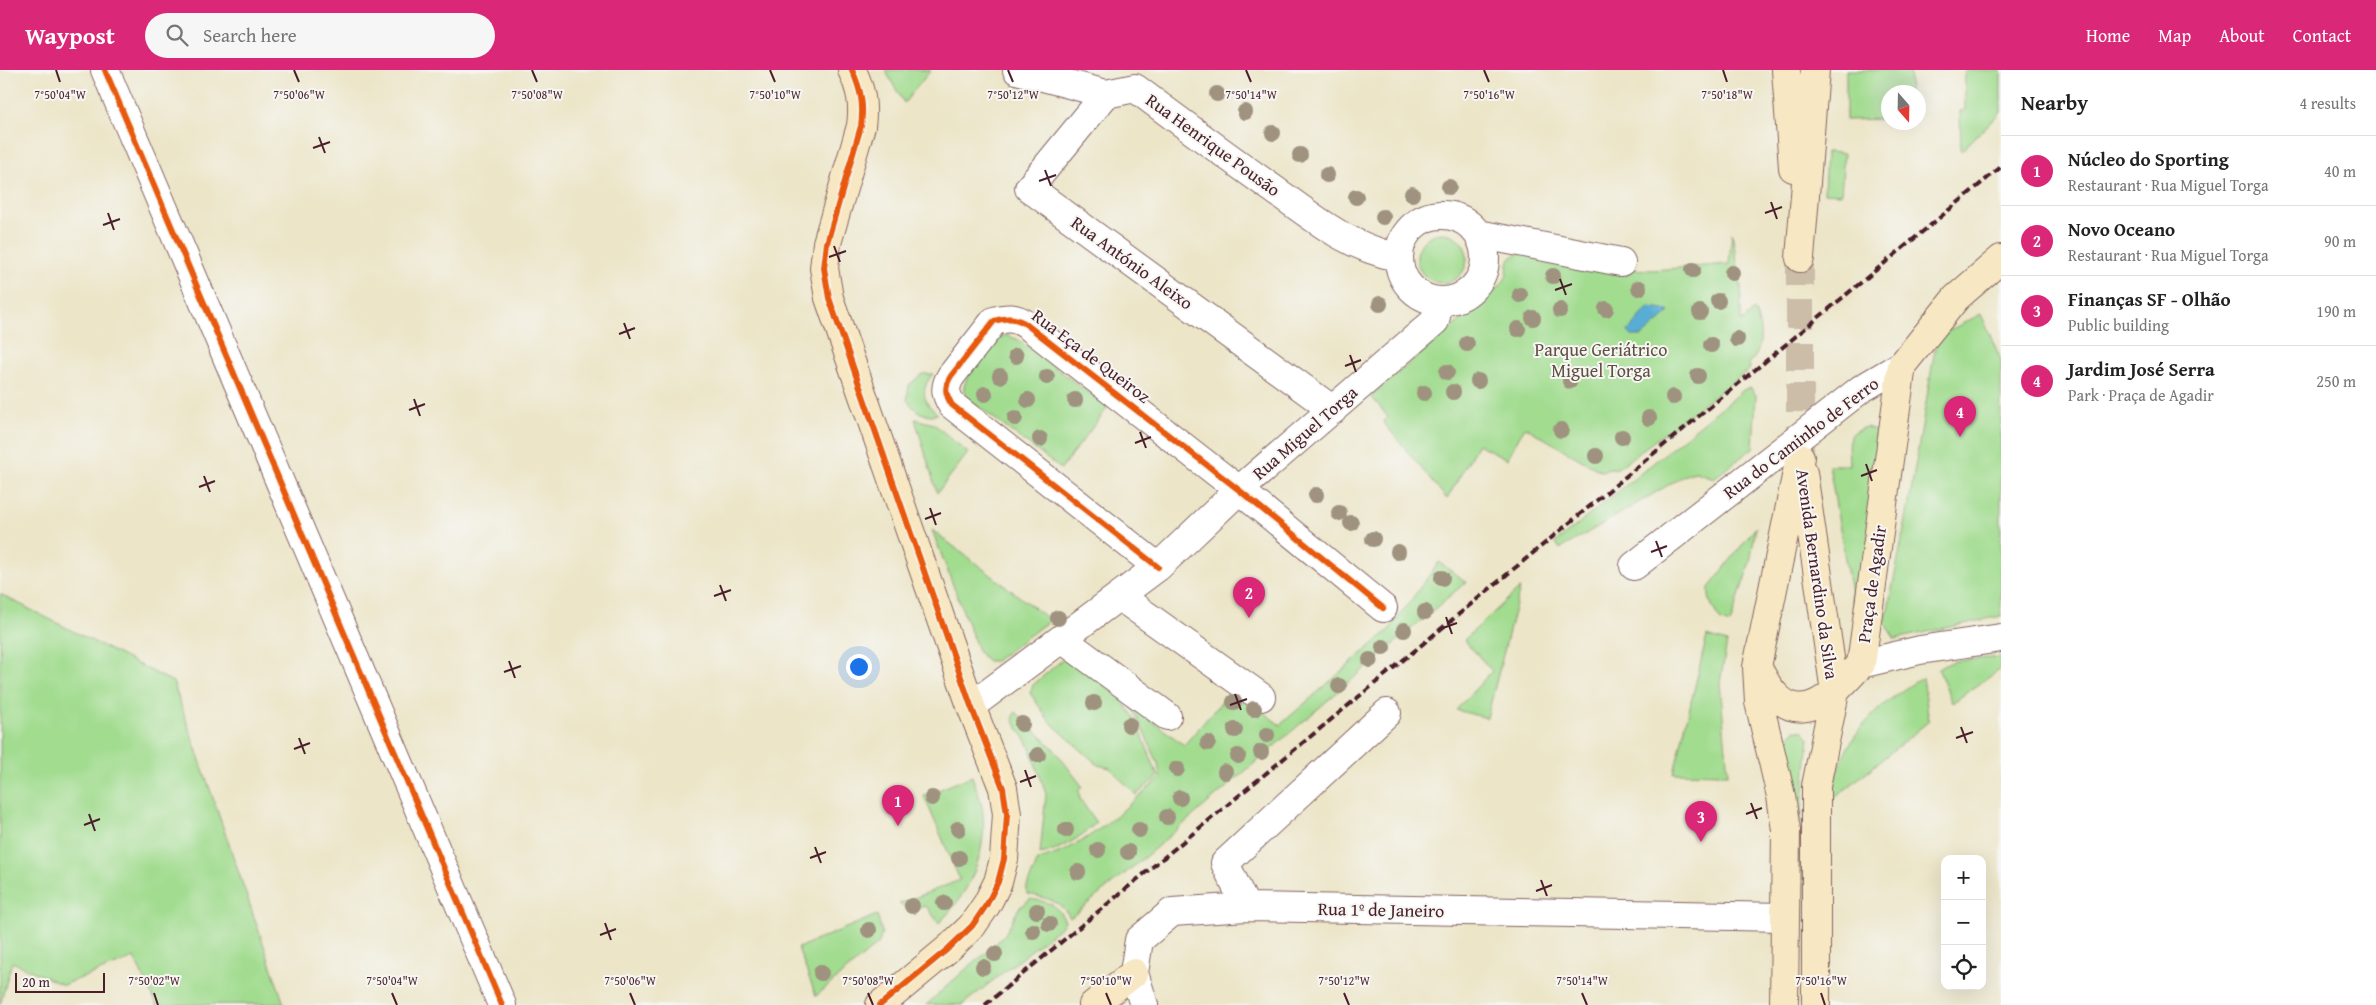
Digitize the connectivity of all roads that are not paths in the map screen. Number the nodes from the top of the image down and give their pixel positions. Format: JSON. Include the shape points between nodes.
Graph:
{"nodes":[{"id":1,"x":105,"y":70,"type":"edge"},
{"id":2,"x":852,"y":70,"type":"edge"},
{"id":3,"x":1017,"y":70,"type":"edge"},
{"id":4,"x":1786,"y":70,"type":"edge"},
{"id":5,"x":1815,"y":70,"type":"edge"},
{"id":6,"x":1137,"y":79,"type":"edge"},
{"id":7,"x":1106,"y":94,"type":"junction"},
{"id":8,"x":1478,"y":234,"type":"junction"},
{"id":9,"x":1398,"y":257,"type":"junction"},
{"id":10,"x":2001,"y":259,"type":"edge"},
{"id":11,"x":1621,"y":262,"type":"dead end"},
{"id":12,"x":1439,"y":302,"type":"junction"},
{"id":13,"x":1902,"y":365,"type":"junction"},
{"id":14,"x":1333,"y":410,"type":"junction"},
{"id":15,"x":1239,"y":490,"type":"junction"},
{"id":16,"x":1634,"y":566,"type":"dead end"},
{"id":17,"x":1158,"y":567,"type":"junction"},
{"id":18,"x":1119,"y":596,"type":"junction"},
{"id":19,"x":1383,"y":608,"type":"dead end"},
{"id":20,"x":2001,"y":638,"type":"edge"},
{"id":21,"x":1062,"y":640,"type":"junction"},
{"id":22,"x":1861,"y":664,"type":"junction"},
{"id":23,"x":1757,"y":667,"type":"junction"},
{"id":24,"x":1835,"y":692,"type":"junction"},
{"id":25,"x":1261,"y":697,"type":"dead end"},
{"id":26,"x":971,"y":706,"type":"junction"},
{"id":27,"x":1387,"y":713,"type":"dead end"},
{"id":28,"x":1166,"y":716,"type":"dead end"},
{"id":29,"x":1246,"y":907,"type":"junction"},
{"id":30,"x":1785,"y":917,"type":"junction"},
{"id":31,"x":1134,"y":973,"type":"junction"},
{"id":32,"x":502,"y":1005,"type":"edge"},
{"id":33,"x":880,"y":1005,"type":"edge"},
{"id":34,"x":1093,"y":1005,"type":"edge"},
{"id":35,"x":1144,"y":1005,"type":"edge"},
{"id":36,"x":1784,"y":1005,"type":"edge"},
{"id":37,"x":1816,"y":1005,"type":"edge"}],
"edges":[{"from":1,"to":32,"type":"street"},
{"from":2,"to":26,"type":"street","via":[[861,93],[863,112],[827,242],[824,268],[829,298]]},
{"from":3,"to":7,"type":"street","name":"Rua Henrique Pousão"},
{"from":4,"to":5,"type":"street","via":[[1800,258]]},
{"from":6,"to":7,"type":"street","name":"Rua Henrique Pousão"},
{"from":6,"to":9,"type":"street","name":"Rua Henrique Pousão","via":[[1227,157],[1341,236],[1374,252]]},
{"from":7,"to":14,"type":"street","name":"Rua António Aleixo","via":[[1030,188]]},
{"from":8,"to":9,"type":"street","via":[[1457,218],[1430,216],[1407,232],[1400,244]]},
{"from":8,"to":11,"type":"street"},
{"from":8,"to":12,"type":"street","via":[[1486,260],[1479,280],[1465,295],[1453,301]]},
{"from":9,"to":12,"type":"street","via":[[1405,283],[1426,299]]},
{"from":10,"to":13,"type":"street","name":"Rua do Caminho de Ferro","via":[[1956,298]]},
{"from":12,"to":14,"type":"street","name":"Rua Miguel Torga","via":[[1435,321]]},
{"from":13,"to":16,"type":"street","name":"Rua do Caminho de Ferro","via":[[1861,388]]},
{"from":13,"to":22,"type":"street","name":"Praça de Agadir"},
{"from":14,"to":15,"type":"street","name":"Rua Miguel Torga"},
{"from":15,"to":17,"type":"street","name":"Rua Miguel Torga"},
{"from":15,"to":17,"type":"street","name":"Rua Eça de Queiroz","via":[[1028,325],[1017,318],[994,321],[946,385],[946,395],[952,405]]},
{"from":15,"to":19,"type":"street"},
{"from":17,"to":18,"type":"street","name":"Rua Miguel Torga"},
{"from":18,"to":21,"type":"street","name":"Rua Miguel Torga"},
{"from":18,"to":25,"type":"street"},
{"from":20,"to":22,"type":"street","via":[[1920,650]]},
{"from":21,"to":26,"type":"street","name":"Rua Miguel Torga"},
{"from":21,"to":28,"type":"street"},
{"from":22,"to":24,"type":"street","name":"Praça de Agadir"},
{"from":23,"to":24,"type":"street","name":"Praça de Agadir","via":[[1771,690],[1793,707],[1816,705]]},
{"from":23,"to":24,"type":"street","name":"Avenida Bernardino da Silva","via":[[1800,456]]},
{"from":23,"to":30,"type":"street","name":"Avenida Bernardino da Silva","via":[[1759,702],[1782,796],[1786,830]]},
{"from":24,"to":37,"type":"street","name":"Avenida Bernardino da Silva","via":[[1816,786]]},
{"from":26,"to":33,"type":"street","via":[[1003,788],[1007,814],[1004,859],[998,882],[972,926]]},
{"from":27,"to":29,"type":"street","via":[[1225,863]]},
{"from":29,"to":30,"type":"street","name":"Rua 1º de Janeiro"},
{"from":29,"to":31,"type":"street","name":"Rua 1º de Janeiro","via":[[1172,912],[1138,940]]},
{"from":30,"to":36,"type":"street","name":"Avenida Bernardino da Silva"},
{"from":31,"to":34,"type":"street"},
{"from":31,"to":35,"type":"street"}]}
